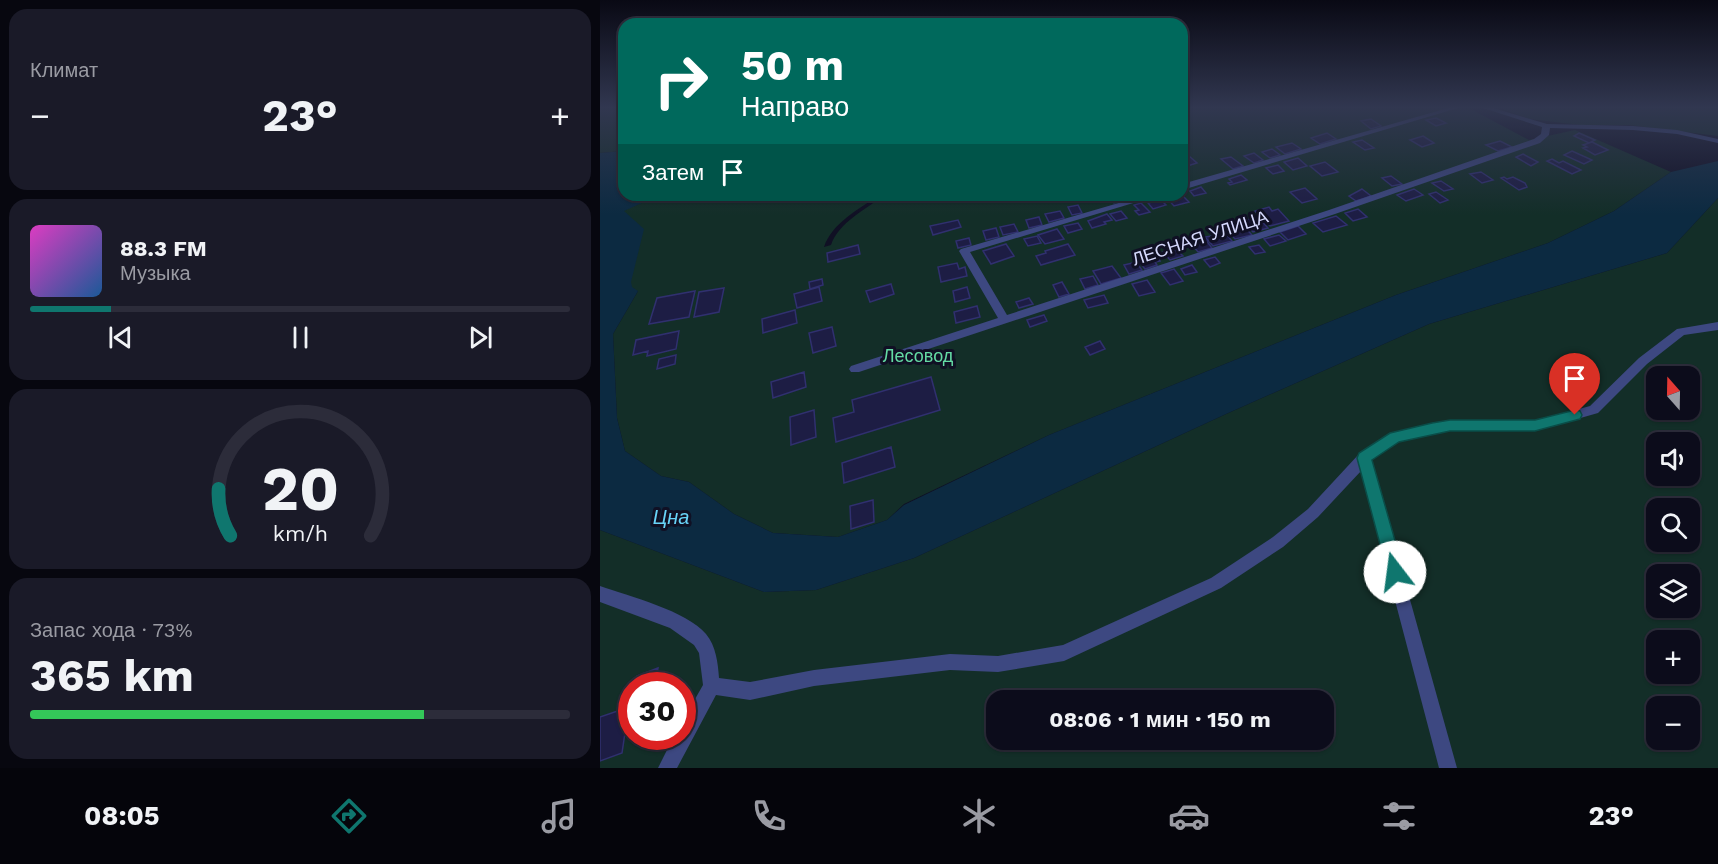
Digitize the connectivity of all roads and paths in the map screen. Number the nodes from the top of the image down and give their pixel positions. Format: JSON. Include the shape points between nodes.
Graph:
{"nodes":[{"id":1,"x":1332,"y":144,"type":"edge"},
{"id":2,"x":1529,"y":144,"type":"edge"},
{"id":3,"x":1188,"y":186,"type":"edge"},
{"id":4,"x":1136,"y":201,"type":"edge"},
{"id":5,"x":1005,"y":321,"type":"junction"},
{"id":6,"x":1718,"y":326,"type":"edge"},
{"id":7,"x":855,"y":369,"type":"dead end"},
{"id":8,"x":1364,"y":458,"type":"junction"},
{"id":9,"x":600,"y":594,"type":"edge"},
{"id":10,"x":712,"y":686,"type":"junction"},
{"id":11,"x":667,"y":768,"type":"edge"},
{"id":12,"x":1448,"y":768,"type":"edge"}],
"edges":[{"from":1,"to":3,"type":"street"},
{"from":2,"to":5,"type":"street","name":"ЛЕСНАЯ УЛИЦА"},
{"from":4,"to":5,"type":"street","via":[[964,252]]},
{"from":5,"to":7,"type":"street","name":"ЛЕСНАЯ УЛИЦА"},
{"from":6,"to":8,"type":"street","via":[[1681,332],[1643,361],[1594,410],[1535,426],[1450,426],[1428,430],[1395,437]]},
{"from":8,"to":10,"type":"street","via":[[1313,513],[1278,542],[1216,583],[1064,653],[998,664],[950,662],[814,678],[750,691]]},
{"from":8,"to":12,"type":"street"},
{"from":9,"to":10,"type":"street","via":[[671,618],[692,633],[706,646]]},
{"from":10,"to":11,"type":"street"}]}
